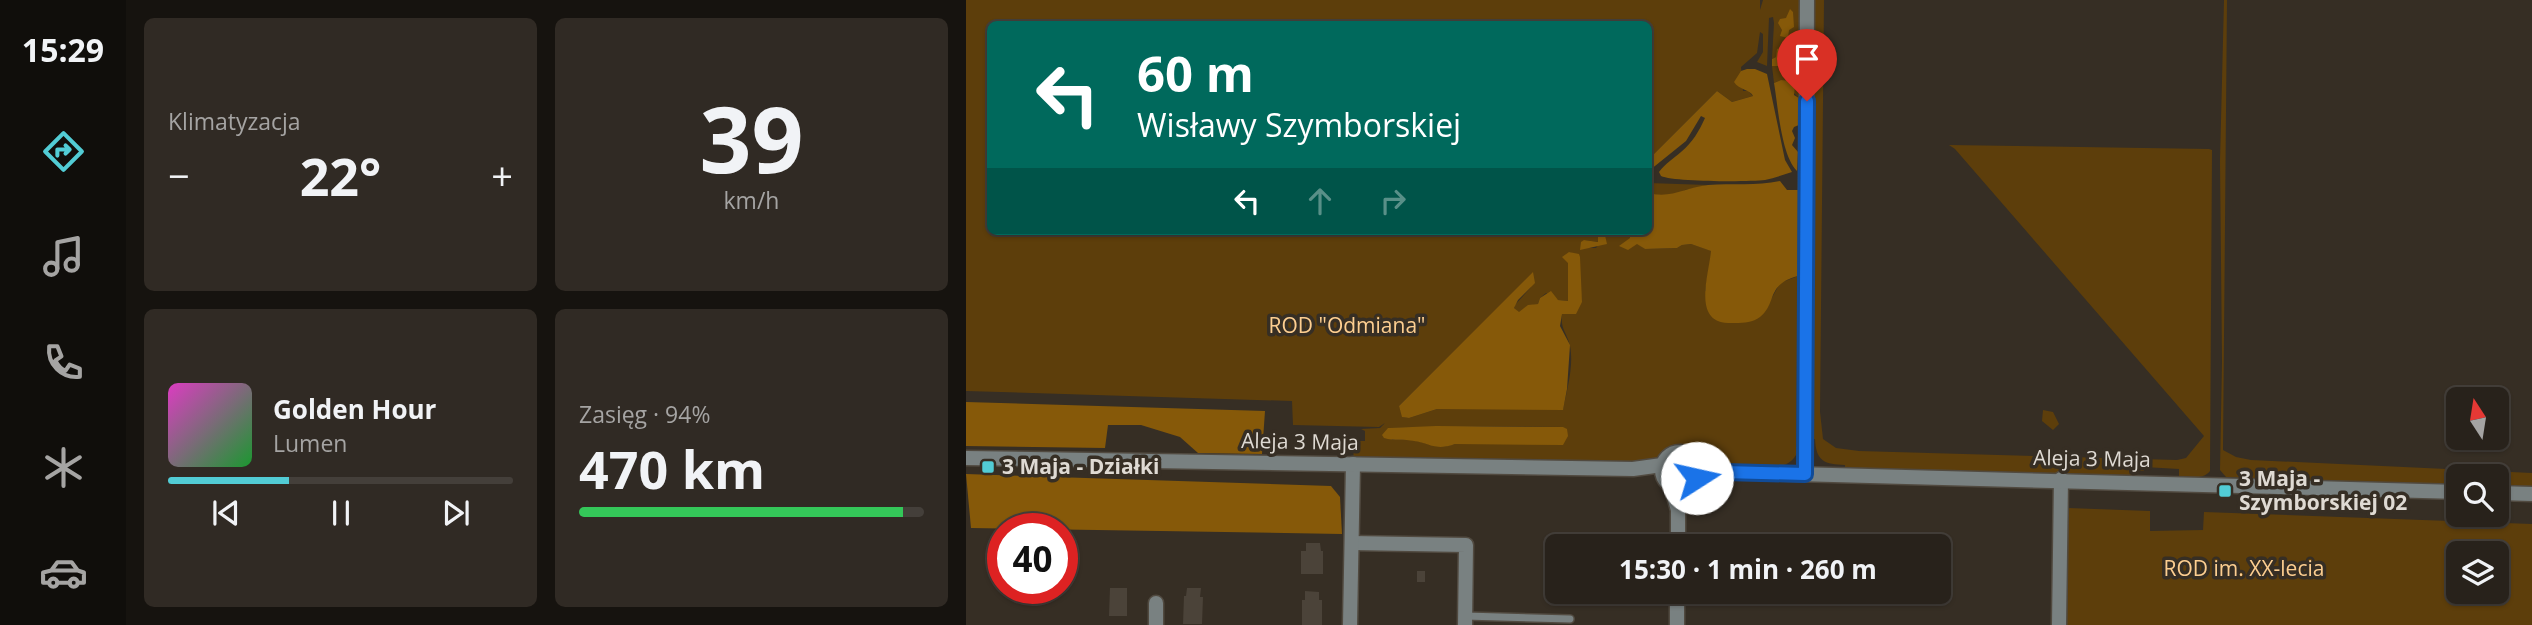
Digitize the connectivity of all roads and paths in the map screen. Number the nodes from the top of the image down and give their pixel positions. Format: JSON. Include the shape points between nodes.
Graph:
{"nodes":[{"id":1,"x":1807,"y":0,"type":"edge"},
{"id":2,"x":966,"y":457,"type":"edge"},
{"id":3,"x":1353,"y":464,"type":"junction"},
{"id":4,"x":1805,"y":474,"type":"junction"},
{"id":5,"x":1666,"y":476,"type":"junction"},
{"id":6,"x":1695,"y":477,"type":"junction"},
{"id":7,"x":2061,"y":479,"type":"junction"},
{"id":8,"x":2446,"y":492,"type":"edge"},
{"id":9,"x":2509,"y":493,"type":"edge"},
{"id":10,"x":2532,"y":494,"type":"edge"},
{"id":11,"x":1678,"y":510,"type":"junction"},
{"id":12,"x":1678,"y":534,"type":"edge"},
{"id":13,"x":1352,"y":543,"type":"junction"},
{"id":14,"x":1156,"y":604,"type":"dead end"},
{"id":15,"x":1677,"y":604,"type":"edge"},
{"id":16,"x":1570,"y":619,"type":"dead end"},
{"id":17,"x":1465,"y":620,"type":"edge"},
{"id":18,"x":1156,"y":625,"type":"edge"},
{"id":19,"x":1350,"y":625,"type":"edge"},
{"id":20,"x":1676,"y":625,"type":"edge"},
{"id":21,"x":2059,"y":625,"type":"edge"}],
"edges":[{"from":1,"to":4,"type":"street"},
{"from":2,"to":3,"type":"street","name":"Aleja 3 Maja"},
{"from":3,"to":5,"type":"street","name":"Aleja 3 Maja","via":[[1633,470]]},
{"from":3,"to":13,"type":"street"},
{"from":4,"to":6,"type":"street","name":"Aleja 3 Maja","via":[[1724,472]]},
{"from":4,"to":7,"type":"street","name":"Aleja 3 Maja"},
{"from":5,"to":6,"type":"street","via":[[1677,488]]},
{"from":5,"to":6,"type":"street","via":[[1669,455],[1681,452],[1692,456]]},
{"from":5,"to":11,"type":"street"},
{"from":6,"to":11,"type":"street"},
{"from":7,"to":8,"type":"street","name":"Aleja 3 Maja"},
{"from":7,"to":21,"type":"street"},
{"from":9,"to":10,"type":"street"},
{"from":11,"to":12,"type":"street"},
{"from":13,"to":17,"type":"street","via":[[1466,545]]},
{"from":13,"to":19,"type":"street"},
{"from":14,"to":18,"type":"street"},
{"from":15,"to":20,"type":"street"},
{"from":16,"to":17,"type":"lane"}]}
